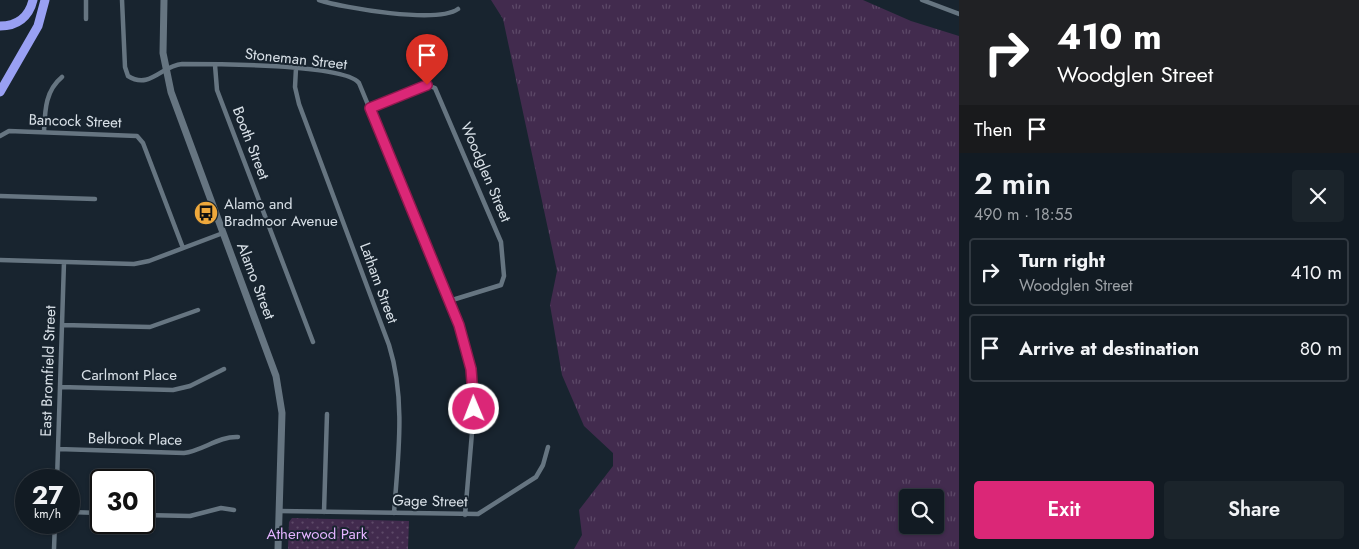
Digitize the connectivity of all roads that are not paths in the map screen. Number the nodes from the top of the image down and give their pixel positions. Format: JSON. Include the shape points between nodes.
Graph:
{"nodes":[{"id":1,"x":33,"y":0,"type":"edge"},
{"id":2,"x":45,"y":0,"type":"edge"},
{"id":3,"x":86,"y":0,"type":"edge"},
{"id":4,"x":122,"y":0,"type":"edge"},
{"id":5,"x":164,"y":0,"type":"edge"},
{"id":6,"x":319,"y":0,"type":"edge"},
{"id":7,"x":922,"y":0,"type":"edge"},
{"id":8,"x":458,"y":9,"type":"dead end"},
{"id":9,"x":959,"y":14,"type":"edge"},
{"id":10,"x":86,"y":19,"type":"dead end"},
{"id":11,"x":0,"y":26,"type":"edge"},
{"id":12,"x":214,"y":64,"type":"junction"},
{"id":13,"x":296,"y":68,"type":"junction"},
{"id":14,"x":166,"y":70,"type":"junction"},
{"id":15,"x":62,"y":78,"type":"dead end"},
{"id":16,"x":0,"y":92,"type":"edge"},
{"id":17,"x":370,"y":108,"type":"junction"},
{"id":18,"x":44,"y":132,"type":"junction"},
{"id":19,"x":0,"y":136,"type":"edge"},
{"id":20,"x":0,"y":196,"type":"edge"},
{"id":21,"x":96,"y":199,"type":"dead end"},
{"id":22,"x":223,"y":233,"type":"junction"},
{"id":23,"x":183,"y":248,"type":"junction"},
{"id":24,"x":0,"y":260,"type":"edge"},
{"id":25,"x":64,"y":262,"type":"junction"},
{"id":26,"x":449,"y":300,"type":"junction"},
{"id":27,"x":198,"y":310,"type":"dead end"},
{"id":28,"x":62,"y":325,"type":"junction"},
{"id":29,"x":313,"y":342,"type":"dead end"},
{"id":30,"x":224,"y":369,"type":"dead end"},
{"id":31,"x":60,"y":386,"type":"junction"},
{"id":32,"x":328,"y":414,"type":"dead end"},
{"id":33,"x":238,"y":437,"type":"dead end"},
{"id":34,"x":548,"y":447,"type":"dead end"},
{"id":35,"x":58,"y":449,"type":"junction"},
{"id":36,"x":57,"y":469,"type":"edge"},
{"id":37,"x":234,"y":510,"type":"dead end"},
{"id":38,"x":279,"y":511,"type":"junction"},
{"id":39,"x":324,"y":512,"type":"junction"},
{"id":40,"x":394,"y":513,"type":"junction"},
{"id":41,"x":155,"y":515,"type":"edge"},
{"id":42,"x":465,"y":515,"type":"junction"},
{"id":43,"x":55,"y":534,"type":"edge"},
{"id":44,"x":54,"y":549,"type":"edge"},
{"id":45,"x":278,"y":549,"type":"edge"}],
"edges":[{"from":1,"to":11,"type":"highway","via":[[22,20]]},
{"from":2,"to":16,"type":"highway","via":[[38,26]]},
{"from":3,"to":10,"type":"street"},
{"from":4,"to":14,"type":"street","name":"Stoneman Street","via":[[128,76],[150,80]]},
{"from":5,"to":14,"type":"main road","name":"Alamo Street","via":[[163,53]]},
{"from":6,"to":8,"type":"street","via":[[345,7],[420,15],[446,15]]},
{"from":7,"to":9,"type":"street"},
{"from":12,"to":13,"type":"street","name":"Stoneman Street"},
{"from":12,"to":14,"type":"street","name":"Stoneman Street","via":[[176,64]]},
{"from":12,"to":29,"type":"street","name":"Booth Street","via":[[218,90]]},
{"from":13,"to":17,"type":"street","name":"Stoneman Street","via":[[354,78],[359,82]]},
{"from":13,"to":40,"type":"street","name":"Latham Street","via":[[299,104],[396,372],[400,416]]},
{"from":14,"to":22,"type":"main road","name":"Alamo Street","via":[[171,92]]},
{"from":15,"to":18,"type":"street","via":[[54,84],[48,96]]},
{"from":17,"to":26,"type":"street","name":"Stoneman Street"},
{"from":17,"to":26,"type":"street","name":"Woodglen Street","via":[[427,85],[435,88],[495,226],[501,242],[504,276],[501,285]]},
{"from":18,"to":19,"type":"street","name":"Bancock Street","via":[[10,131]]},
{"from":18,"to":23,"type":"street","name":"Bancock Street","via":[[141,139]]},
{"from":20,"to":21,"type":"street"},
{"from":22,"to":23,"type":"street"},
{"from":22,"to":38,"type":"main road","name":"Alamo Street","via":[[271,357],[278,386],[282,413]]},
{"from":23,"to":25,"type":"street","via":[[134,264]]},
{"from":24,"to":25,"type":"street"},
{"from":25,"to":28,"type":"street","name":"East Bromfield Street"},
{"from":26,"to":42,"type":"street","name":"Stoneman Street","via":[[464,342],[473,383],[474,409]]},
{"from":27,"to":28,"type":"street","via":[[150,327]]},
{"from":28,"to":31,"type":"street","name":"East Bromfield Street"},
{"from":30,"to":31,"type":"street","name":"Carlmont Place","via":[[190,386],[172,390]]},
{"from":31,"to":35,"type":"street","name":"East Bromfield Street"},
{"from":32,"to":39,"type":"street"},
{"from":33,"to":35,"type":"street","name":"Belbrook Place","via":[[184,453]]},
{"from":34,"to":42,"type":"street","name":"Gage Street","via":[[540,471],[530,482],[484,512]]},
{"from":35,"to":36,"type":"street","name":"East Bromfield Street"},
{"from":37,"to":41,"type":"street","via":[[221,508],[190,516]]},
{"from":38,"to":39,"type":"street","name":"Gage Street"},
{"from":38,"to":45,"type":"main road","name":"Alamo Street"},
{"from":39,"to":40,"type":"street","name":"Gage Street"},
{"from":40,"to":42,"type":"street","name":"Gage Street"},
{"from":43,"to":44,"type":"street"}]}
